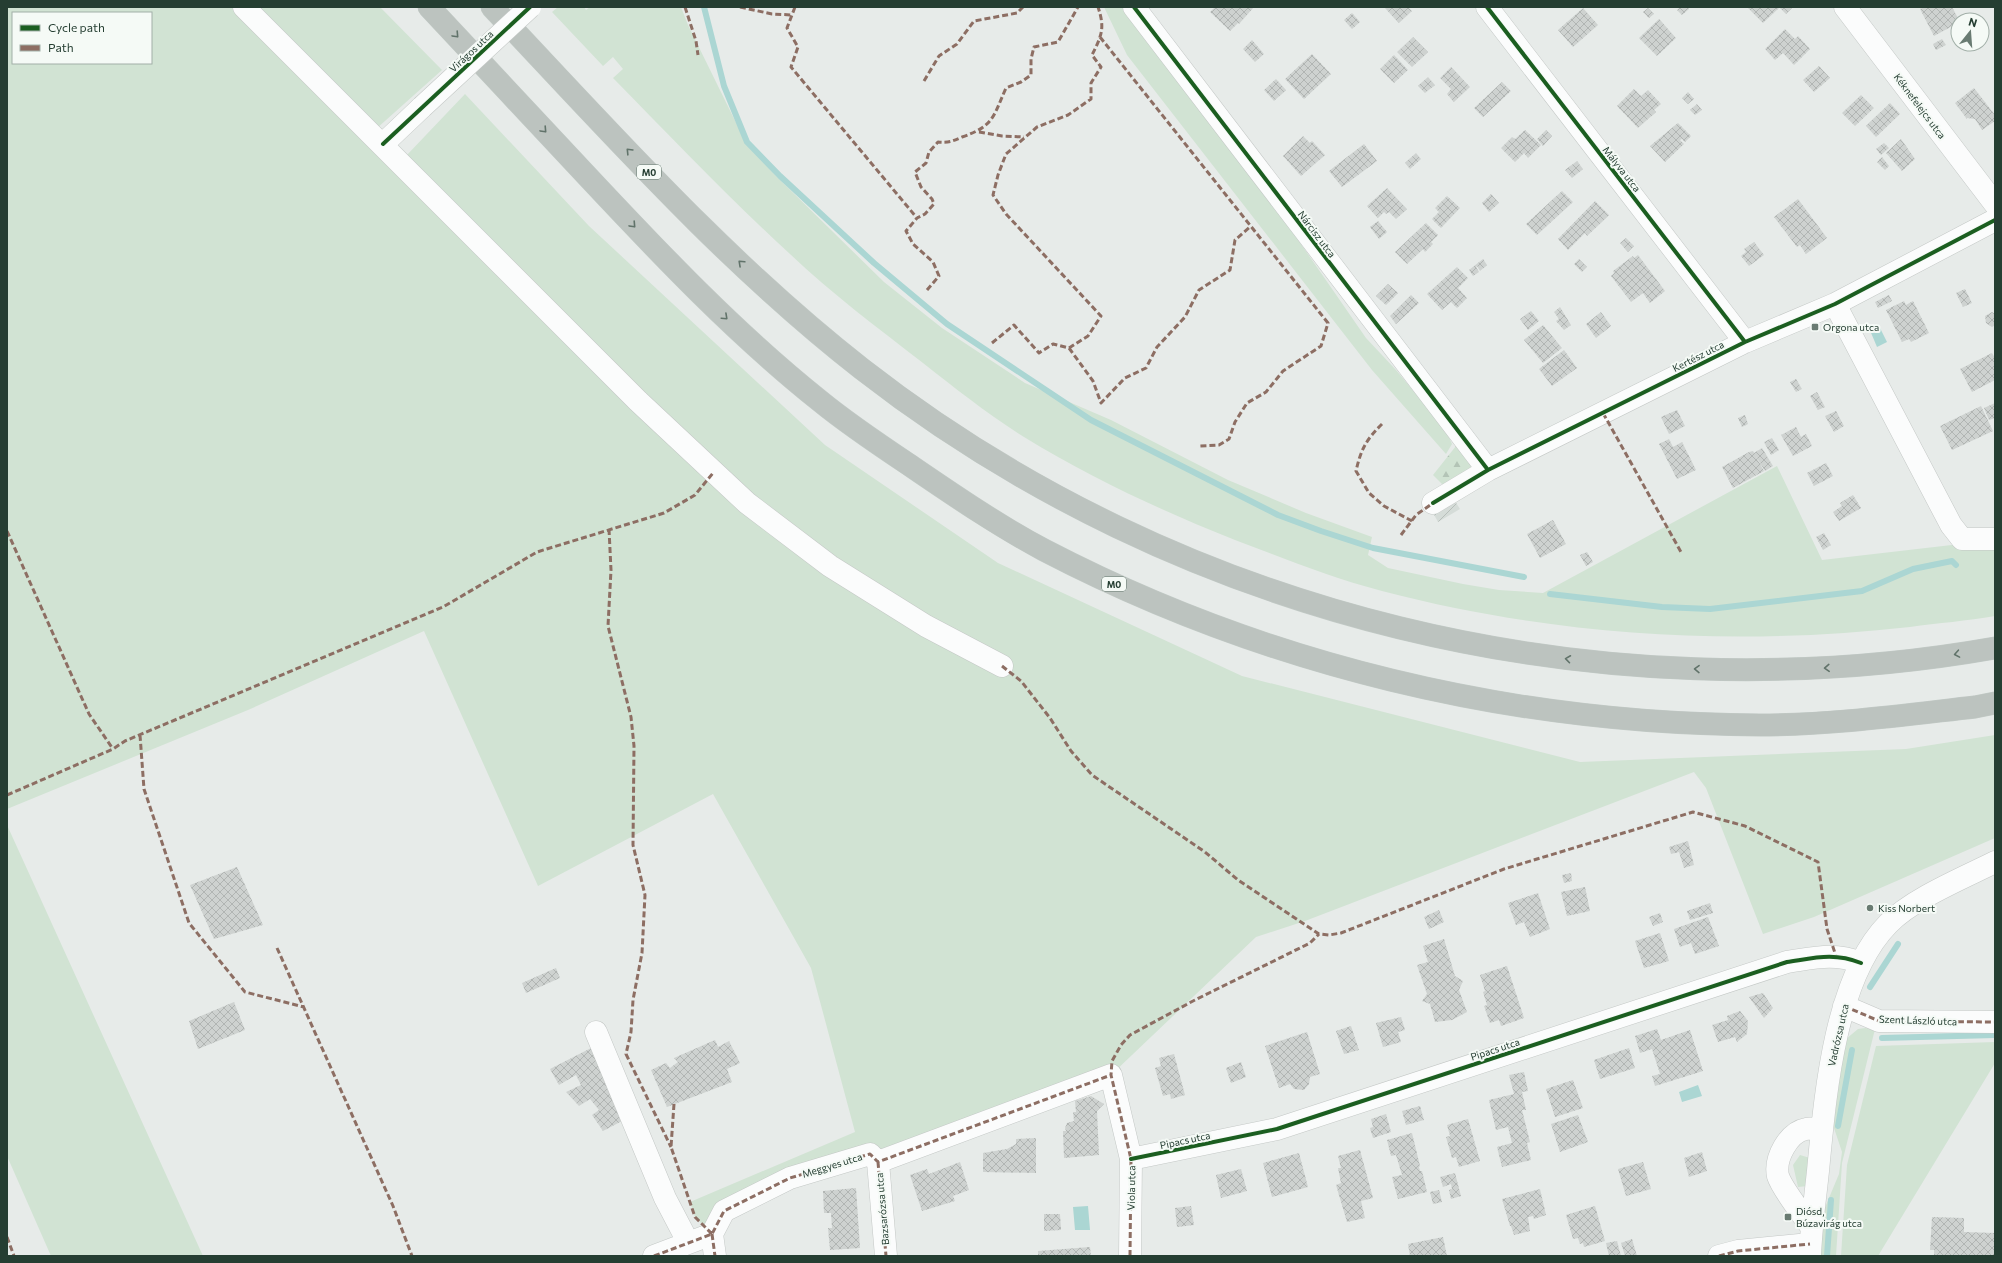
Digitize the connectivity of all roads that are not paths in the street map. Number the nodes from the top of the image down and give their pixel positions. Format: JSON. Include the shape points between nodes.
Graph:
{"nodes":[{"id":1,"x":244,"y":7,"type":"edge"},
{"id":2,"x":429,"y":7,"type":"edge"},
{"id":3,"x":492,"y":7,"type":"edge"},
{"id":4,"x":512,"y":7,"type":"edge"},
{"id":5,"x":530,"y":7,"type":"edge"},
{"id":6,"x":1134,"y":7,"type":"edge"},
{"id":7,"x":1487,"y":7,"type":"edge"},
{"id":8,"x":1845,"y":7,"type":"edge"},
{"id":9,"x":533,"y":50,"type":"junction"},
{"id":10,"x":383,"y":144,"type":"junction"},
{"id":11,"x":1995,"y":204,"type":"edge"},
{"id":12,"x":1995,"y":220,"type":"edge"},
{"id":13,"x":1835,"y":304,"type":"junction"},
{"id":14,"x":1745,"y":342,"type":"junction"},
{"id":15,"x":1488,"y":470,"type":"junction"},
{"id":16,"x":1433,"y":502,"type":"dead end"},
{"id":17,"x":1995,"y":539,"type":"edge"},
{"id":18,"x":1995,"y":648,"type":"edge"},
{"id":19,"x":1002,"y":666,"type":"dead end"},
{"id":20,"x":1995,"y":703,"type":"edge"},
{"id":21,"x":1995,"y":862,"type":"edge"},
{"id":22,"x":1861,"y":963,"type":"junction"},
{"id":23,"x":1844,"y":1006,"type":"junction"},
{"id":24,"x":1995,"y":1022,"type":"edge"},
{"id":25,"x":596,"y":1032,"type":"dead end"},
{"id":26,"x":1112,"y":1075,"type":"joint"},
{"id":27,"x":1822,"y":1130,"type":"junction"},
{"id":28,"x":1131,"y":1159,"type":"junction"},
{"id":29,"x":878,"y":1162,"type":"junction"},
{"id":30,"x":712,"y":1234,"type":"junction"},
{"id":31,"x":688,"y":1242,"type":"junction"},
{"id":32,"x":1811,"y":1242,"type":"edge"},
{"id":33,"x":654,"y":1256,"type":"edge"},
{"id":34,"x":715,"y":1256,"type":"edge"},
{"id":35,"x":886,"y":1256,"type":"edge"},
{"id":36,"x":1130,"y":1256,"type":"edge"},
{"id":37,"x":1719,"y":1256,"type":"edge"}],
"edges":[{"from":1,"to":10,"type":"street"},
{"from":2,"to":20,"type":"highway","number":"M0","one_way":true,"via":[[677,272],[820,402],[994,521],[1112,583],[1224,630],[1287,652],[1359,673],[1481,700],[1538,708],[1690,724],[1766,725],[1841,722]]},
{"from":3,"to":9,"type":"highway","number":"M0"},
{"from":4,"to":9,"type":"highway"},
{"from":5,"to":10,"type":"street","name":"Virágos utca","bridge":true},
{"from":6,"to":15,"type":"street","name":"Nárcisz utca"},
{"from":7,"to":14,"type":"street","name":"Mályva utca"},
{"from":8,"to":11,"type":"street","name":"Kéknefelejcs utca"},
{"from":18,"to":9,"type":"highway","number":"M0","one_way":true,"via":[[1898,663],[1802,670],[1664,668],[1586,662],[1514,652],[1384,624],[1271,590],[1176,554],[1082,509],[1030,480],[964,440],[864,370],[817,332],[708,233]]},
{"from":10,"to":19,"type":"street","via":[[638,400],[747,503],[830,566],[926,626]]},
{"from":12,"to":13,"type":"street","name":"Kertész utca"},
{"from":13,"to":14,"type":"street","name":"Kertész utca"},
{"from":13,"to":17,"type":"street","via":[[1951,525],[1962,539]]},
{"from":14,"to":15,"type":"street","name":"Kertész utca"},
{"from":15,"to":16,"type":"street","name":"Kertész utca"},
{"from":21,"to":22,"type":"street","name":"Vadrózsa utca","via":[[1935,892],[1888,924]]},
{"from":22,"to":23,"type":"street","name":"Vadrózsa utca"},
{"from":22,"to":28,"type":"street","name":"Pipacs utca","via":[[1845,957],[1825,956],[1787,962],[1277,1129]]},
{"from":23,"to":24,"type":"street","name":"Szent László utca","via":[[1879,1021]]},
{"from":23,"to":27,"type":"street","name":"Vadrózsa utca"},
{"from":25,"to":31,"type":"street","via":[[665,1198]]},
{"from":26,"to":28,"type":"street","name":"Viola utca"},
{"from":26,"to":29,"type":"street","name":"Meggyes utca"},
{"from":27,"to":32,"type":"street","name":"Vadrózsa utca"},
{"from":27,"to":32,"type":"street","via":[[1807,1128],[1798,1132],[1785,1146],[1778,1164],[1778,1176]]},
{"from":28,"to":36,"type":"street","name":"Viola utca"},
{"from":29,"to":30,"type":"street","name":"Meggyes utca","via":[[870,1154],[790,1178],[724,1211]]},
{"from":29,"to":35,"type":"street","name":"Bazsarózsa utca"},
{"from":30,"to":31,"type":"street"},
{"from":30,"to":34,"type":"street"},
{"from":31,"to":33,"type":"street"},
{"from":32,"to":37,"type":"street","via":[[1738,1250]]}]}
